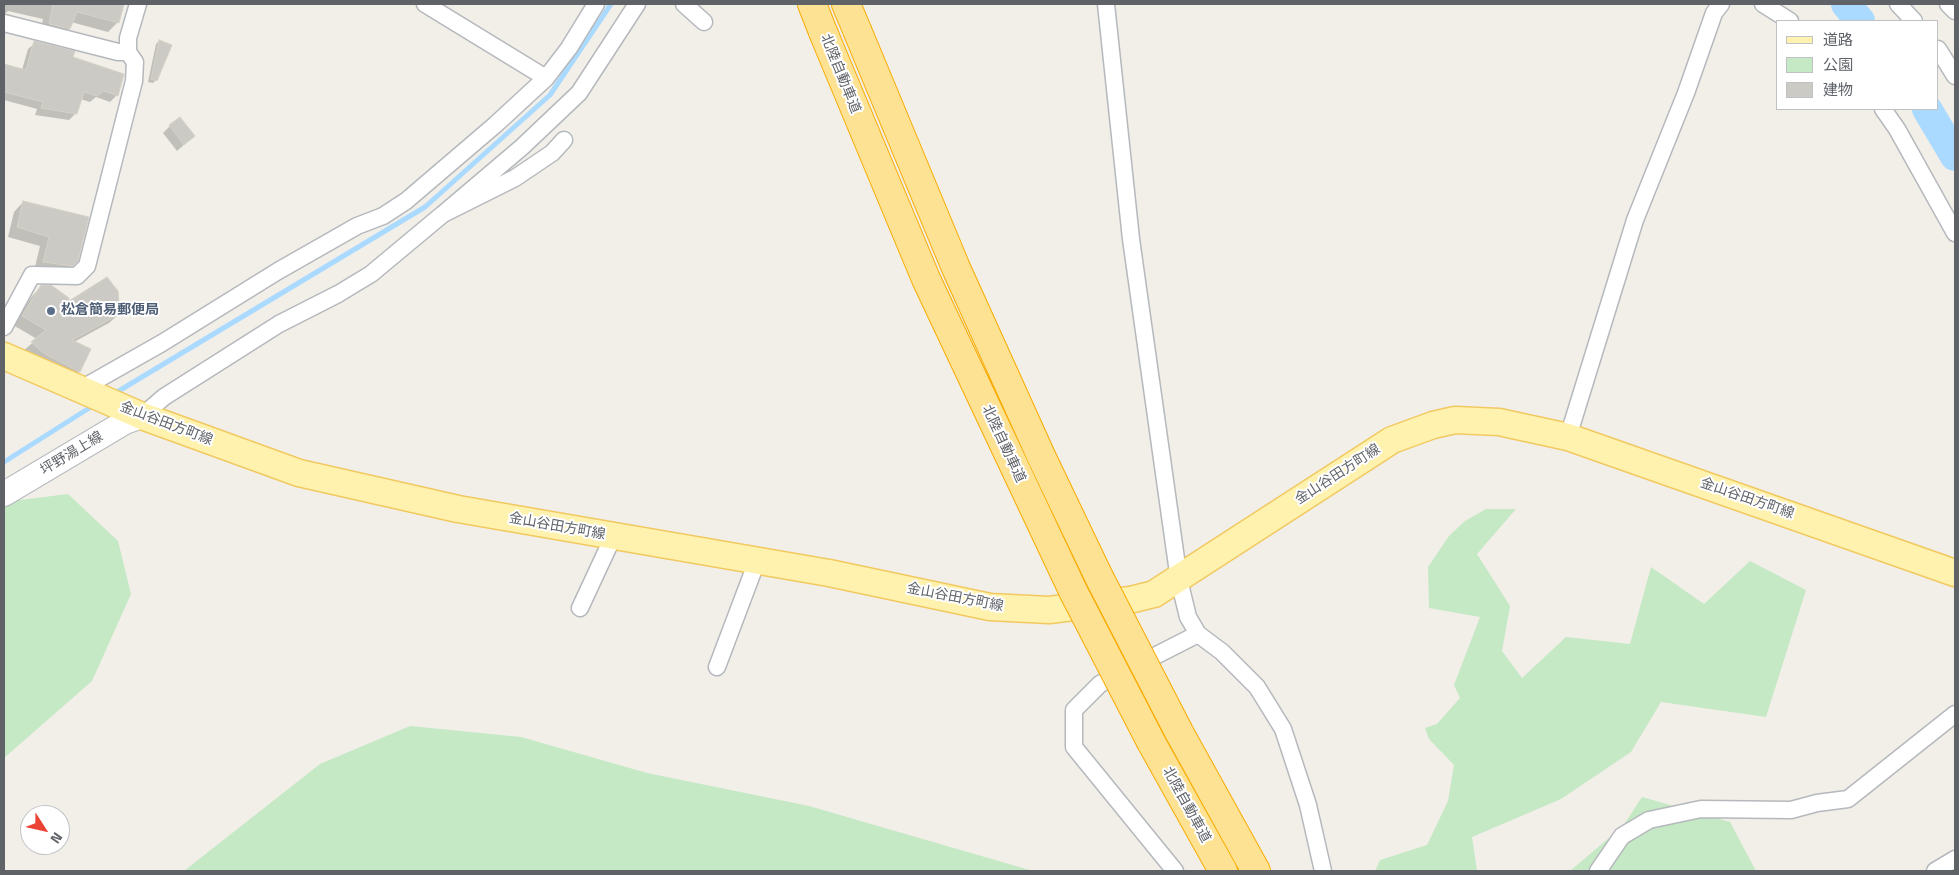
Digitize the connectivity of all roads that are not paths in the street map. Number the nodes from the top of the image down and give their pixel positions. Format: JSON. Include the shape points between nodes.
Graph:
{"nodes":[{"id":1,"x":138,"y":4,"type":"edge"},
{"id":2,"x":425,"y":4,"type":"edge"},
{"id":3,"x":596,"y":4,"type":"edge"},
{"id":4,"x":637,"y":4,"type":"edge"},
{"id":5,"x":684,"y":4,"type":"edge"},
{"id":6,"x":812,"y":4,"type":"edge"},
{"id":7,"x":846,"y":4,"type":"edge"},
{"id":8,"x":1106,"y":4,"type":"edge"},
{"id":9,"x":1722,"y":4,"type":"edge"},
{"id":10,"x":1763,"y":4,"type":"edge"},
{"id":11,"x":1898,"y":4,"type":"edge"},
{"id":12,"x":1948,"y":4,"type":"edge"},
{"id":13,"x":1955,"y":12,"type":"edge"},
{"id":14,"x":1788,"y":20,"type":"edge"},
{"id":15,"x":1913,"y":20,"type":"edge"},
{"id":16,"x":704,"y":22,"type":"dead end"},
{"id":17,"x":4,"y":23,"type":"edge"},
{"id":18,"x":1939,"y":51,"type":"edge"},
{"id":19,"x":128,"y":52,"type":"junction"},
{"id":20,"x":1955,"y":76,"type":"edge"},
{"id":21,"x":546,"y":78,"type":"junction"},
{"id":22,"x":1884,"y":110,"type":"edge"},
{"id":23,"x":564,"y":140,"type":"dead end"},
{"id":24,"x":443,"y":214,"type":"junction"},
{"id":25,"x":1955,"y":233,"type":"edge"},
{"id":26,"x":4,"y":327,"type":"edge"},
{"id":27,"x":4,"y":356,"type":"edge"},
{"id":28,"x":81,"y":389,"type":"junction"},
{"id":29,"x":139,"y":415,"type":"junction"},
{"id":30,"x":1568,"y":437,"type":"junction"},
{"id":31,"x":4,"y":494,"type":"edge"},
{"id":32,"x":613,"y":537,"type":"junction"},
{"id":33,"x":757,"y":560,"type":"junction"},
{"id":34,"x":1955,"y":572,"type":"edge"},
{"id":35,"x":1180,"y":580,"type":"junction"},
{"id":36,"x":580,"y":608,"type":"dead end"},
{"id":37,"x":1198,"y":634,"type":"junction"},
{"id":38,"x":717,"y":667,"type":"dead end"},
{"id":39,"x":1955,"y":714,"type":"edge"},
{"id":40,"x":1203,"y":775,"type":"junction"},
{"id":41,"x":1955,"y":859,"type":"edge"},
{"id":42,"x":1175,"y":871,"type":"edge"},
{"id":43,"x":1223,"y":871,"type":"edge"},
{"id":44,"x":1256,"y":871,"type":"edge"},
{"id":45,"x":1264,"y":871,"type":"edge"},
{"id":46,"x":1323,"y":871,"type":"edge"},
{"id":47,"x":1598,"y":871,"type":"edge"},
{"id":48,"x":1935,"y":871,"type":"edge"}],
"edges":[{"from":1,"to":19,"type":"street","via":[[128,38]]},
{"from":2,"to":21,"type":"street"},
{"from":3,"to":21,"type":"street"},
{"from":4,"to":24,"type":"street","via":[[579,94],[522,148]]},
{"from":5,"to":16,"type":"street"},
{"from":6,"to":43,"type":"highway","name":"北陸自動車道","bridge":true,"via":[[934,296],[1069,583],[1151,742]]},
{"from":7,"to":40,"type":"highway","bridge":true,"via":[[956,268],[1034,440],[1099,576]]},
{"from":8,"to":35,"type":"street","via":[[1131,238]]},
{"from":9,"to":30,"type":"street","via":[[1714,13],[1635,220]]},
{"from":10,"to":14,"type":"street"},
{"from":11,"to":15,"type":"street"},
{"from":12,"to":13,"type":"street"},
{"from":17,"to":19,"type":"street"},
{"from":18,"to":20,"type":"street"},
{"from":19,"to":26,"type":"street","via":[[135,62],[134,81],[86,266],[77,276],[32,275]]},
{"from":21,"to":28,"type":"street","via":[[452,162],[384,216],[357,226]]},
{"from":22,"to":25,"type":"street"},
{"from":23,"to":24,"type":"street","via":[[552,153],[515,178]]},
{"from":24,"to":29,"type":"street","via":[[371,274],[279,324]]},
{"from":27,"to":28,"type":"main road","name":"金山谷田方町線"},
{"from":28,"to":29,"type":"main road","name":"金山谷田方町線"},
{"from":29,"to":31,"type":"main road","name":"坪野湯上線"},
{"from":29,"to":32,"type":"main road","name":"金山谷田方町線","via":[[299,473],[379,493]]},
{"from":30,"to":34,"type":"main road","name":"金山谷田方町線"},
{"from":30,"to":35,"type":"main road","name":"金山谷田方町線","via":[[1499,422],[1455,420],[1392,440]]},
{"from":32,"to":33,"type":"main road","name":"金山谷田方町線"},
{"from":32,"to":36,"type":"street"},
{"from":33,"to":35,"type":"main road","name":"金山谷田方町線","via":[[990,607],[1025,610],[1130,600],[1154,594]]},
{"from":33,"to":38,"type":"street"},
{"from":35,"to":37,"type":"street","via":[[1188,617]]},
{"from":37,"to":42,"type":"street","via":[[1100,684],[1074,710],[1074,747]]},
{"from":37,"to":46,"type":"street","via":[[1222,652],[1257,687],[1283,729],[1308,805]]},
{"from":39,"to":47,"type":"street","via":[[1848,799],[1791,810],[1701,809],[1649,820],[1622,836]]},
{"from":40,"to":44,"type":"highway"},
{"from":40,"to":45,"type":"highway"},
{"from":41,"to":48,"type":"street"}]}
